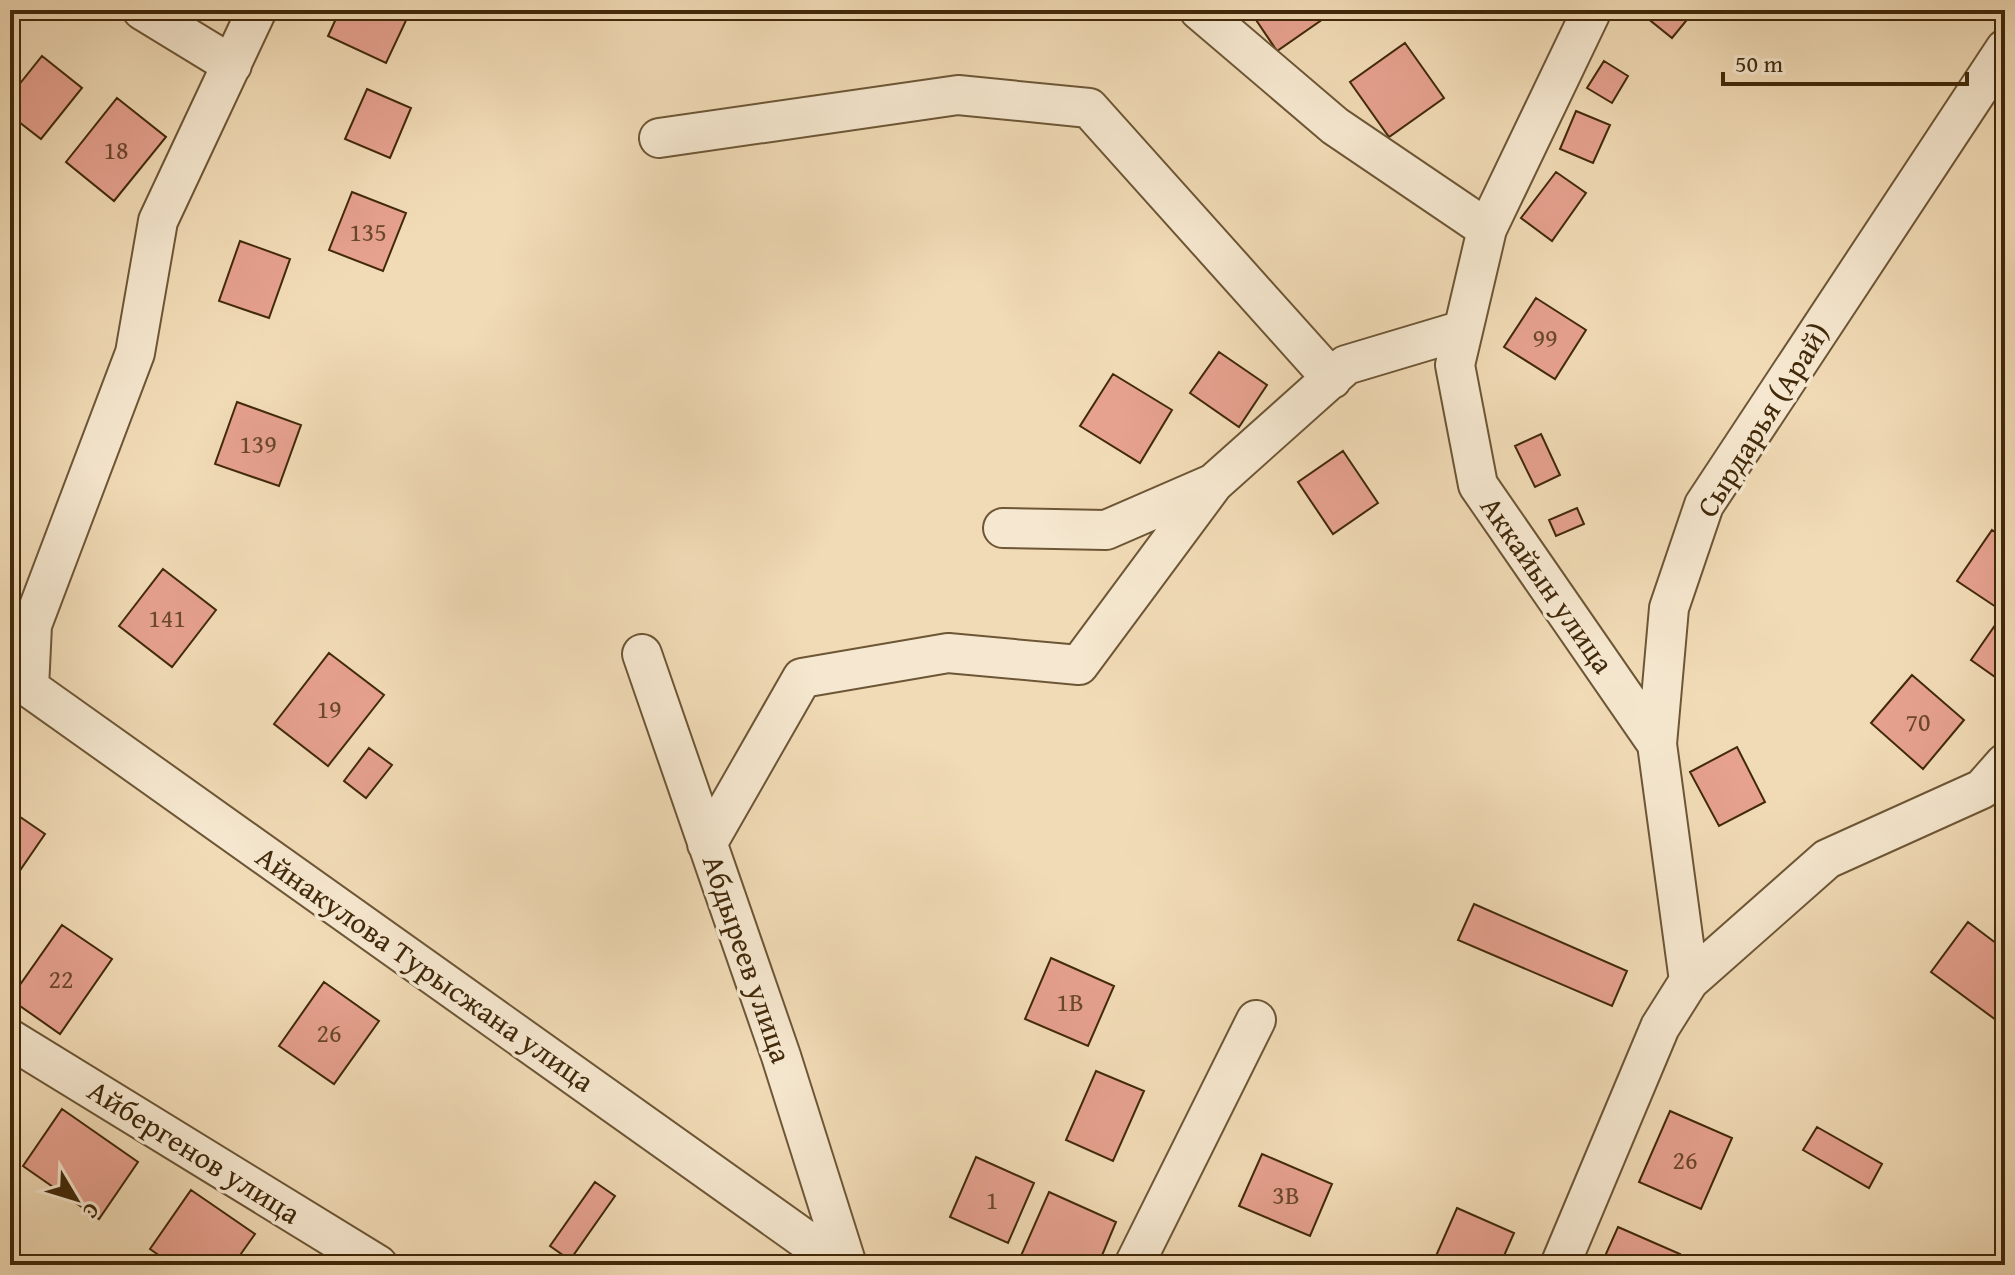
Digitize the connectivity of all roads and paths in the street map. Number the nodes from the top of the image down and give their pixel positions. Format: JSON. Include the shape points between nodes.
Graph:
{"nodes":[{"id":1,"x":142,"y":10,"type":"edge"},
{"id":2,"x":257,"y":10,"type":"edge"},
{"id":3,"x":1199,"y":10,"type":"edge"},
{"id":4,"x":1592,"y":10,"type":"edge"},
{"id":5,"x":2005,"y":49,"type":"edge"},
{"id":6,"x":232,"y":65,"type":"junction"},
{"id":7,"x":659,"y":138,"type":"dead end"},
{"id":8,"x":1487,"y":229,"type":"junction"},
{"id":9,"x":1463,"y":330,"type":"junction"},
{"id":10,"x":1332,"y":379,"type":"junction"},
{"id":11,"x":1214,"y":483,"type":"junction"},
{"id":12,"x":1003,"y":528,"type":"dead end"},
{"id":13,"x":642,"y":654,"type":"dead end"},
{"id":14,"x":20,"y":681,"type":"edge"},
{"id":15,"x":1657,"y":744,"type":"junction"},
{"id":16,"x":2005,"y":763,"type":"edge"},
{"id":17,"x":707,"y":844,"type":"junction"},
{"id":18,"x":1689,"y":981,"type":"junction"},
{"id":19,"x":1256,"y":1020,"type":"dead end"},
{"id":20,"x":10,"y":1039,"type":"edge"},
{"id":21,"x":378,"y":1265,"type":"edge"},
{"id":22,"x":844,"y":1265,"type":"edge"},
{"id":23,"x":1134,"y":1265,"type":"edge"},
{"id":24,"x":1560,"y":1265,"type":"edge"}],
"edges":[{"from":1,"to":6,"type":"street"},
{"from":2,"to":6,"type":"street"},
{"from":3,"to":8,"type":"street","via":[[1335,126]]},
{"from":4,"to":8,"type":"street","name":"Аккайын улица"},
{"from":5,"to":15,"type":"street","name":"Сырдарья (Арай)","via":[[1704,505],[1669,608]]},
{"from":6,"to":14,"type":"street","via":[[158,221],[135,353],[32,625]]},
{"from":7,"to":10,"type":"street","via":[[958,95],[1089,108]]},
{"from":8,"to":9,"type":"street","name":"Аккайын улица"},
{"from":9,"to":10,"type":"street","via":[[1346,365]]},
{"from":9,"to":15,"type":"street","name":"Аккайын улица","via":[[1455,365],[1478,485]]},
{"from":10,"to":11,"type":"street"},
{"from":11,"to":12,"type":"street","via":[[1106,530]]},
{"from":11,"to":17,"type":"street","via":[[1079,665],[948,653],[802,678]]},
{"from":13,"to":17,"type":"street","name":"Абдыреев улица"},
{"from":14,"to":22,"type":"street","name":"Айнакулова Турысжана улица"},
{"from":15,"to":18,"type":"street","name":"Сырдарья (Арай)"},
{"from":16,"to":18,"type":"street","via":[[1982,789],[1827,859]]},
{"from":17,"to":22,"type":"street","name":"Абдыреев улица","via":[[781,1056]]},
{"from":18,"to":24,"type":"street","via":[[1660,1027]]},
{"from":19,"to":23,"type":"street"},
{"from":20,"to":21,"type":"street","name":"Айбергенов улица"}]}
